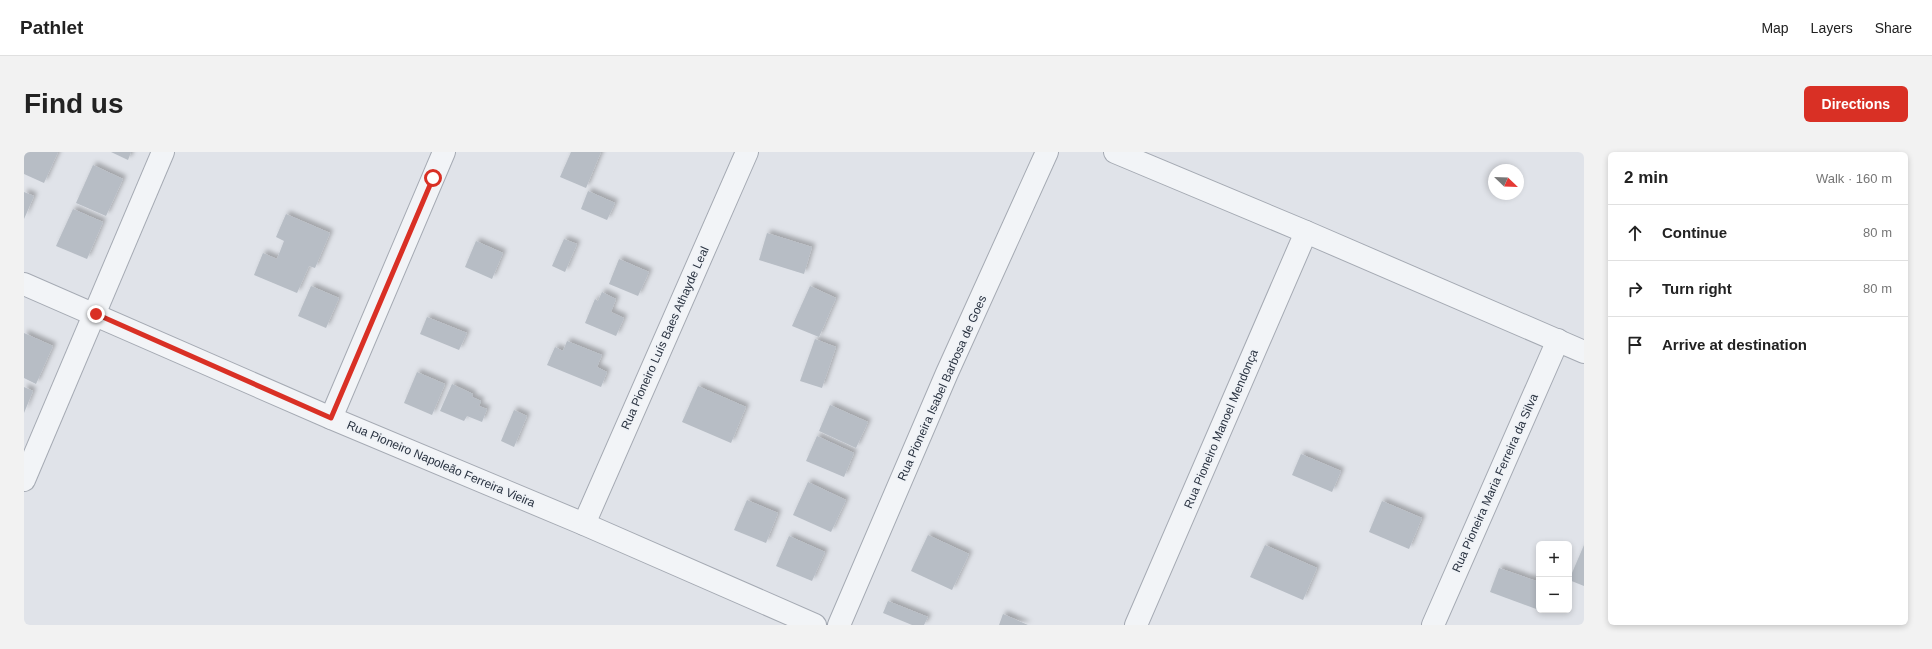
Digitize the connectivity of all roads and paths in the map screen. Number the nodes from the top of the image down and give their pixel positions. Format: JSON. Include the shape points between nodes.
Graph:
{"nodes":[{"id":1,"x":163,"y":152,"type":"edge"},
{"id":2,"x":444,"y":152,"type":"edge"},
{"id":3,"x":747,"y":152,"type":"edge"},
{"id":4,"x":1047,"y":152,"type":"edge"},
{"id":5,"x":1115,"y":152,"type":"edge"},
{"id":6,"x":1306,"y":232,"type":"junction"},
{"id":7,"x":24,"y":284,"type":"edge"},
{"id":8,"x":96,"y":314,"type":"junction"},
{"id":9,"x":1558,"y":340,"type":"junction"},
{"id":10,"x":1584,"y":352,"type":"edge"},
{"id":11,"x":331,"y":418,"type":"junction"},
{"id":12,"x":24,"y":480,"type":"edge"},
{"id":13,"x":584,"y":524,"type":"junction"},
{"id":14,"x":815,"y":625,"type":"edge"},
{"id":15,"x":839,"y":625,"type":"edge"},
{"id":16,"x":1136,"y":625,"type":"edge"},
{"id":17,"x":1432,"y":625,"type":"edge"}],
"edges":[{"from":1,"to":8,"type":"street"},
{"from":2,"to":11,"type":"street"},
{"from":3,"to":13,"type":"street","name":"Rua Pioneiro Luís Baes Athayde Leal"},
{"from":4,"to":15,"type":"street","name":"Rua Pioneira Isabel Barbosa de Goes","via":[[947,373]]},
{"from":5,"to":6,"type":"street"},
{"from":6,"to":9,"type":"street"},
{"from":6,"to":16,"type":"street","name":"Rua Pioneiro Manoel Mendonça"},
{"from":7,"to":8,"type":"street","name":"Rua Pioneiro Napoleão Ferreira Vieira"},
{"from":8,"to":11,"type":"street","name":"Rua Pioneiro Napoleão Ferreira Vieira"},
{"from":8,"to":12,"type":"street"},
{"from":9,"to":10,"type":"street"},
{"from":9,"to":17,"type":"street","name":"Rua Pioneira Maria Ferreira da Silva"},
{"from":11,"to":13,"type":"street","name":"Rua Pioneiro Napoleão Ferreira Vieira"},
{"from":13,"to":14,"type":"street","name":"Rua Pioneiro Napoleão Ferreira Vieira"}]}
